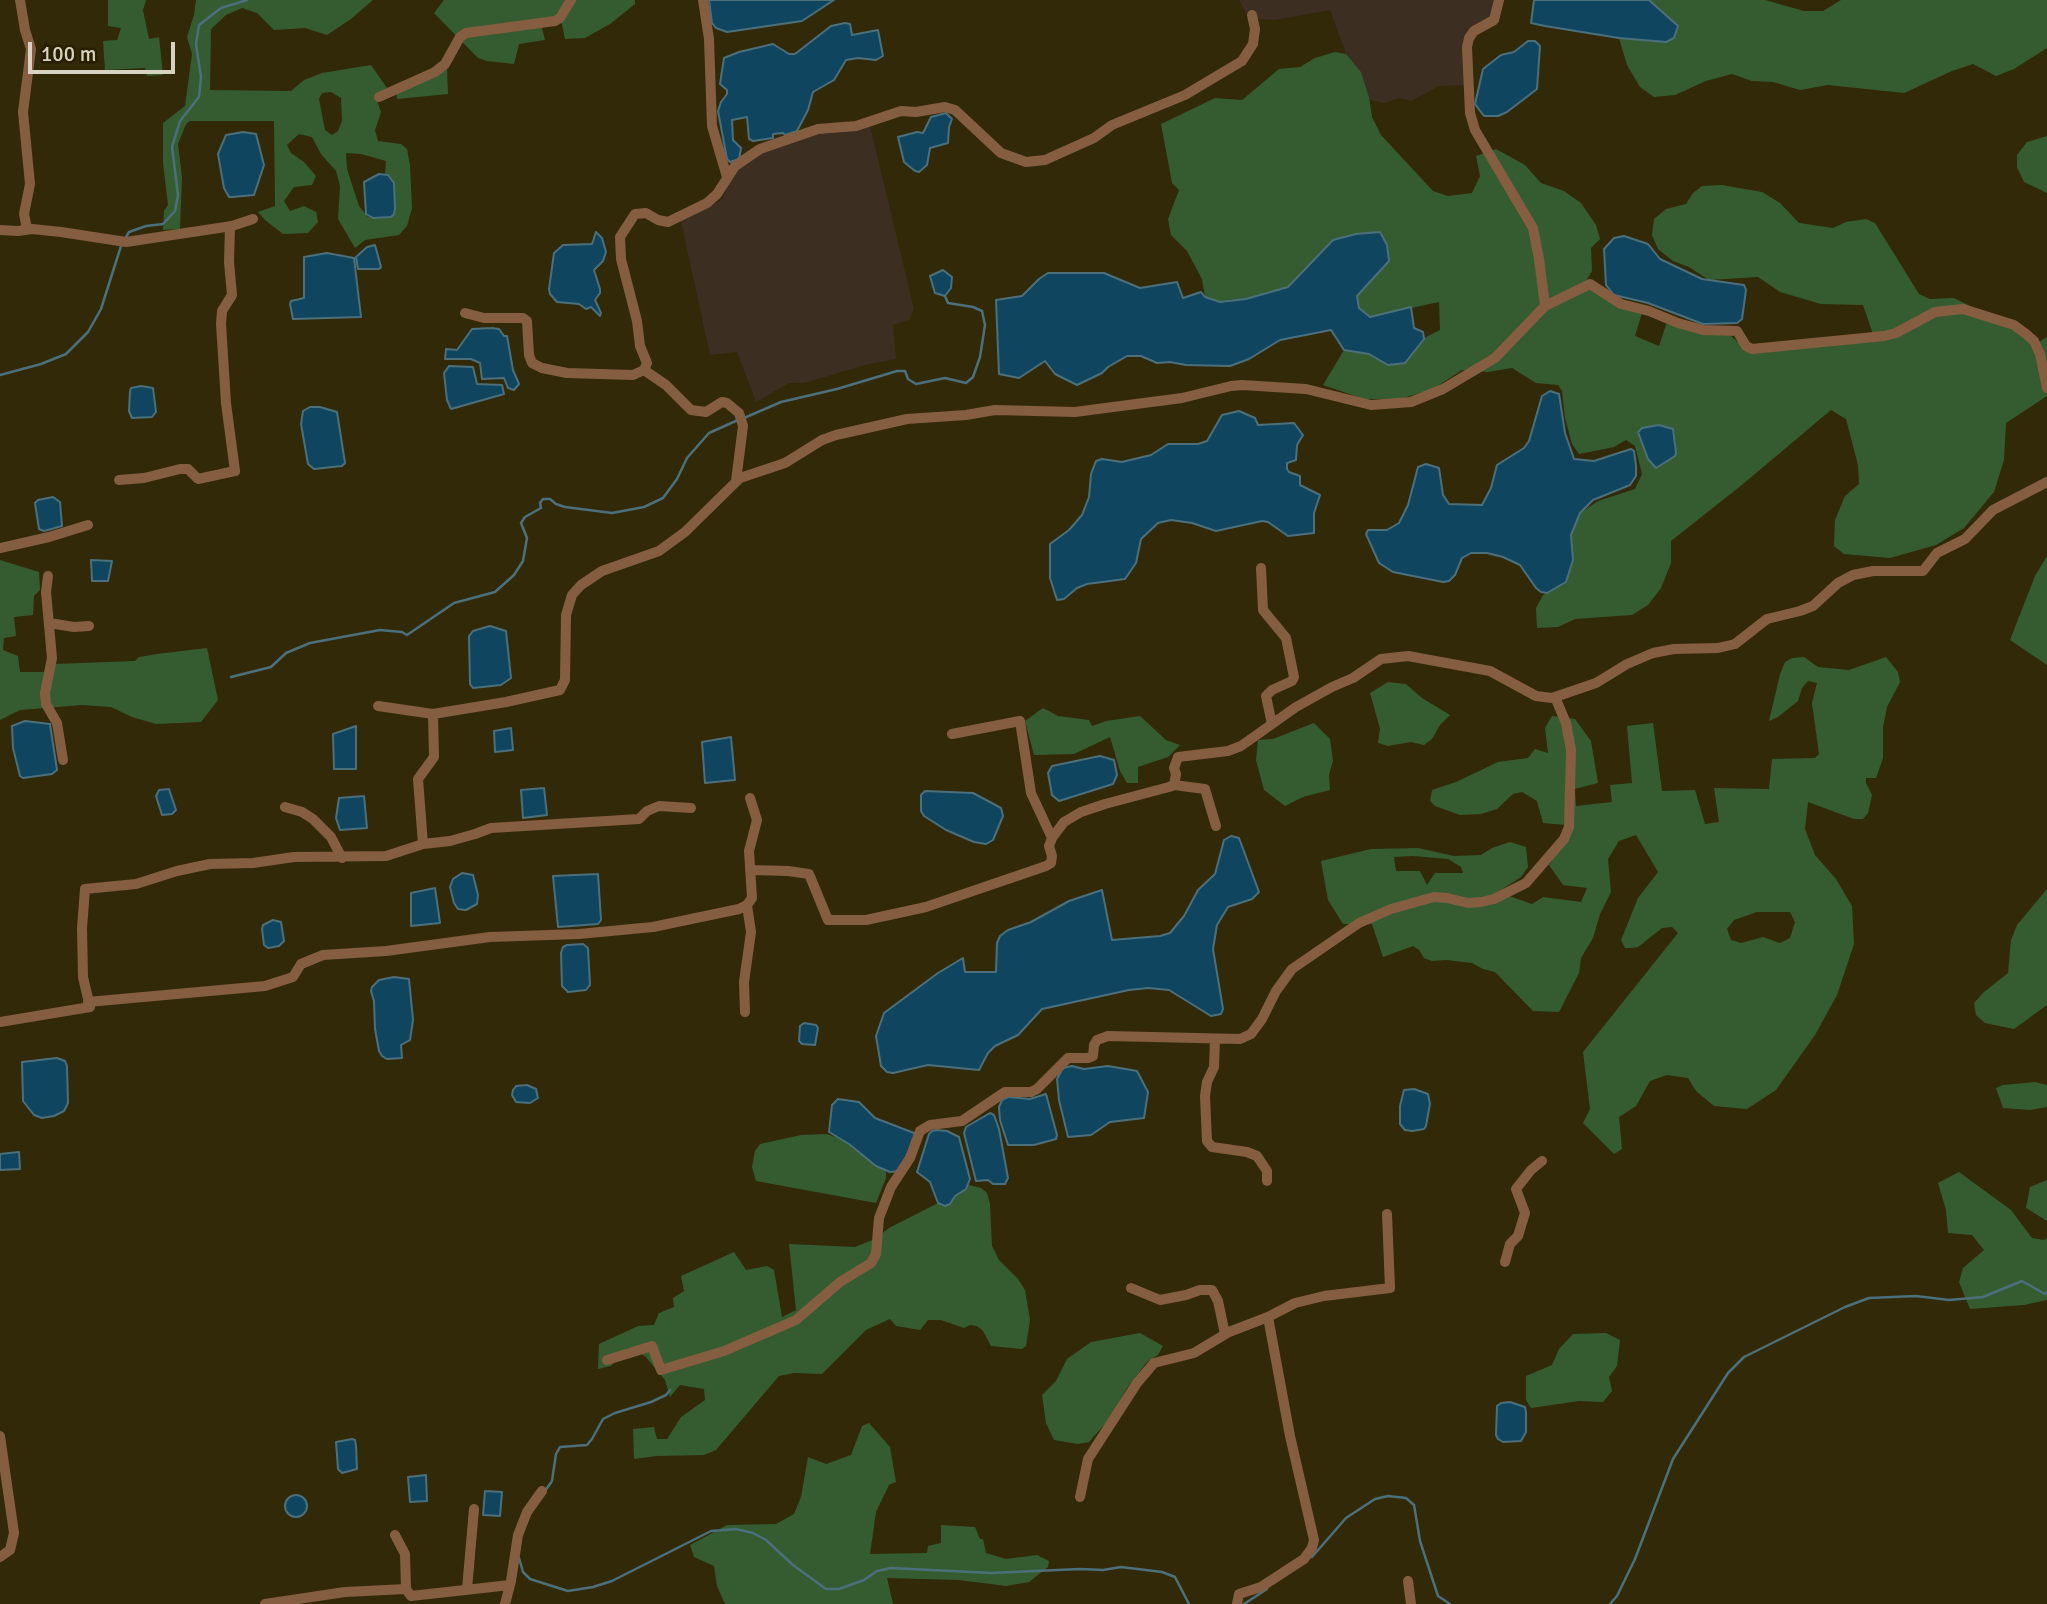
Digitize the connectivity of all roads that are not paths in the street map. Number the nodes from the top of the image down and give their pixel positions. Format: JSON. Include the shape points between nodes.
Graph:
{"nodes":[{"id":1,"x":20,"y":0,"type":"edge"},
{"id":2,"x":571,"y":0,"type":"edge"},
{"id":3,"x":703,"y":0,"type":"edge"},
{"id":4,"x":1499,"y":0,"type":"edge"},
{"id":5,"x":1252,"y":15,"type":"dead end"},
{"id":6,"x":379,"y":97,"type":"dead end"},
{"id":7,"x":727,"y":177,"type":"junction"},
{"id":8,"x":253,"y":219,"type":"dead end"},
{"id":9,"x":230,"y":226,"type":"junction"},
{"id":10,"x":27,"y":229,"type":"junction"},
{"id":11,"x":0,"y":230,"type":"edge"},
{"id":12,"x":1545,"y":306,"type":"junction"},
{"id":13,"x":465,"y":313,"type":"dead end"},
{"id":14,"x":644,"y":370,"type":"junction"},
{"id":15,"x":2047,"y":388,"type":"edge"},
{"id":16,"x":119,"y":480,"type":"dead end"},
{"id":17,"x":736,"y":481,"type":"junction"},
{"id":18,"x":2047,"y":482,"type":"edge"},
{"id":19,"x":89,"y":525,"type":"dead end"},
{"id":20,"x":0,"y":548,"type":"edge"},
{"id":21,"x":1261,"y":568,"type":"dead end"},
{"id":22,"x":48,"y":576,"type":"dead end"},
{"id":23,"x":49,"y":623,"type":"junction"},
{"id":24,"x":89,"y":626,"type":"dead end"},
{"id":25,"x":1555,"y":697,"type":"junction"},
{"id":26,"x":378,"y":706,"type":"dead end"},
{"id":27,"x":433,"y":714,"type":"junction"},
{"id":28,"x":1272,"y":724,"type":"junction"},
{"id":29,"x":952,"y":734,"type":"dead end"},
{"id":30,"x":64,"y":760,"type":"dead end"},
{"id":31,"x":1174,"y":785,"type":"junction"},
{"id":32,"x":750,"y":798,"type":"dead end"},
{"id":33,"x":285,"y":807,"type":"dead end"},
{"id":34,"x":691,"y":808,"type":"dead end"},
{"id":35,"x":1216,"y":826,"type":"dead end"},
{"id":36,"x":1052,"y":838,"type":"junction"},
{"id":37,"x":423,"y":844,"type":"junction"},
{"id":38,"x":342,"y":858,"type":"junction"},
{"id":39,"x":752,"y":870,"type":"junction"},
{"id":40,"x":747,"y":905,"type":"junction"},
{"id":41,"x":88,"y":1002,"type":"junction"},
{"id":42,"x":745,"y":1012,"type":"dead end"},
{"id":43,"x":0,"y":1022,"type":"edge"},
{"id":44,"x":1215,"y":1040,"type":"junction"},
{"id":45,"x":1542,"y":1161,"type":"dead end"},
{"id":46,"x":1268,"y":1181,"type":"dead end"},
{"id":47,"x":1387,"y":1214,"type":"dead end"},
{"id":48,"x":1505,"y":1262,"type":"dead end"},
{"id":49,"x":1131,"y":1288,"type":"dead end"},
{"id":50,"x":1268,"y":1317,"type":"junction"},
{"id":51,"x":1225,"y":1334,"type":"junction"},
{"id":52,"x":607,"y":1360,"type":"dead end"},
{"id":53,"x":0,"y":1436,"type":"edge"},
{"id":54,"x":541,"y":1491,"type":"dead end"},
{"id":55,"x":1080,"y":1497,"type":"dead end"},
{"id":56,"x":474,"y":1509,"type":"dead end"},
{"id":57,"x":395,"y":1535,"type":"dead end"},
{"id":58,"x":0,"y":1557,"type":"edge"},
{"id":59,"x":1408,"y":1581,"type":"dead end"},
{"id":60,"x":510,"y":1585,"type":"junction"},
{"id":61,"x":467,"y":1589,"type":"junction"},
{"id":62,"x":407,"y":1596,"type":"edge"},
{"id":63,"x":1237,"y":1603,"type":"edge"},
{"id":64,"x":265,"y":1604,"type":"edge"},
{"id":65,"x":505,"y":1604,"type":"edge"},
{"id":66,"x":1411,"y":1604,"type":"edge"}],
"edges":[{"from":1,"to":10,"type":"street","via":[[31,48],[23,112],[30,184],[24,214]]},
{"from":2,"to":6,"type":"street","via":[[555,21],[466,33],[435,72]]},
{"from":3,"to":7,"type":"street","via":[[712,127]]},
{"from":4,"to":12,"type":"street","via":[[1494,20],[1469,38],[1470,113],[1475,130],[1533,228]]},
{"from":5,"to":7,"type":"street","via":[[1253,44],[1242,61],[1185,95],[1112,124],[1094,138],[1045,160],[1026,162],[1001,153],[968,120],[945,107],[886,114],[870,123],[818,129],[772,143],[735,166]]},
{"from":7,"to":14,"type":"street","via":[[707,203],[668,222],[646,213],[635,214],[620,237],[639,346],[647,363]]},
{"from":8,"to":9,"type":"street"},
{"from":9,"to":10,"type":"street","via":[[126,242]]},
{"from":9,"to":16,"type":"street","via":[[232,295],[222,311],[221,324],[235,471],[198,479],[188,469],[180,469]]},
{"from":10,"to":11,"type":"street"},
{"from":12,"to":15,"type":"street","via":[[1590,284],[1621,304],[1678,323],[1703,330],[1737,331],[1752,348],[1884,336],[1935,312],[1963,309],[2014,325],[2034,341]]},
{"from":12,"to":17,"type":"street","via":[[1495,358],[1411,402],[1371,405],[1306,389],[1242,385],[1074,412],[1009,409],[907,419],[822,440],[785,463]]},
{"from":13,"to":14,"type":"street","via":[[523,318],[532,363],[542,368],[625,376]]},
{"from":14,"to":17,"type":"street","via":[[691,410],[706,412],[722,402],[739,413],[743,426]]},
{"from":17,"to":27,"type":"street","via":[[659,551],[602,570],[572,595],[566,615],[565,680],[560,690]]},
{"from":18,"to":25,"type":"street","via":[[1993,510],[1965,539],[1937,553],[1923,571],[1853,575],[1813,606],[1767,619],[1735,644],[1653,653],[1595,683]]},
{"from":19,"to":20,"type":"street"},
{"from":21,"to":28,"type":"street","via":[[1263,610],[1286,638],[1294,677],[1266,696]]},
{"from":22,"to":23,"type":"street"},
{"from":23,"to":24,"type":"street"},
{"from":23,"to":30,"type":"street","via":[[52,658],[46,704],[57,723]]},
{"from":25,"to":28,"type":"street","via":[[1536,696],[1490,671],[1394,657],[1373,664]]},
{"from":25,"to":44,"type":"street","via":[[1570,743],[1569,828],[1525,883],[1481,902],[1434,897],[1359,923],[1292,969],[1251,1034]]},
{"from":26,"to":27,"type":"street"},
{"from":27,"to":37,"type":"street","via":[[434,757],[418,779]]},
{"from":28,"to":31,"type":"street","via":[[1228,751],[1178,757]]},
{"from":29,"to":36,"type":"street","via":[[1020,721],[1031,793]]},
{"from":31,"to":35,"type":"street","via":[[1205,789]]},
{"from":31,"to":36,"type":"street","via":[[1081,812],[1064,822]]},
{"from":32,"to":39,"type":"street","via":[[757,820],[750,841]]},
{"from":33,"to":38,"type":"street","via":[[313,820],[331,837]]},
{"from":34,"to":37,"type":"street","via":[[660,806],[639,819],[491,828]]},
{"from":36,"to":39,"type":"street","via":[[1051,863],[1046,866],[926,907],[866,920],[828,920],[809,874]]},
{"from":37,"to":38,"type":"street","via":[[386,856]]},
{"from":38,"to":41,"type":"street","via":[[210,864],[136,884],[85,889],[82,940]]},
{"from":39,"to":40,"type":"street","via":[[752,898]]},
{"from":40,"to":41,"type":"street","via":[[653,927],[490,937],[323,955],[302,964],[293,977],[265,986]]},
{"from":40,"to":42,"type":"street","via":[[751,932]]},
{"from":41,"to":43,"type":"street","via":[[90,1007]]},
{"from":44,"to":46,"type":"street","via":[[1214,1067],[1205,1097],[1207,1141],[1212,1147],[1257,1156]]},
{"from":44,"to":52,"type":"street","via":[[1108,1036],[1097,1040],[1093,1056],[1068,1058],[1037,1090],[1005,1092],[962,1121],[930,1125],[920,1131],[891,1187],[879,1218],[871,1263],[840,1282],[796,1320],[724,1351],[661,1370],[652,1346]]},
{"from":45,"to":48,"type":"street","via":[[1516,1189],[1525,1213]]},
{"from":47,"to":50,"type":"street","via":[[1390,1288],[1310,1298]]},
{"from":49,"to":51,"type":"street","via":[[1160,1300],[1212,1290]]},
{"from":50,"to":51,"type":"street"},
{"from":50,"to":63,"type":"street","via":[[1314,1540],[1304,1559],[1261,1587],[1239,1594]]},
{"from":51,"to":55,"type":"street","via":[[1194,1353],[1147,1368],[1088,1459]]},
{"from":53,"to":58,"type":"street","via":[[14,1533],[10,1550]]},
{"from":54,"to":60,"type":"street","via":[[518,1535]]},
{"from":56,"to":61,"type":"street"},
{"from":57,"to":62,"type":"street","via":[[405,1554]]},
{"from":59,"to":66,"type":"street"},
{"from":60,"to":61,"type":"street"},
{"from":60,"to":65,"type":"street"},
{"from":61,"to":62,"type":"street"},
{"from":62,"to":64,"type":"street","via":[[345,1592]]}]}
